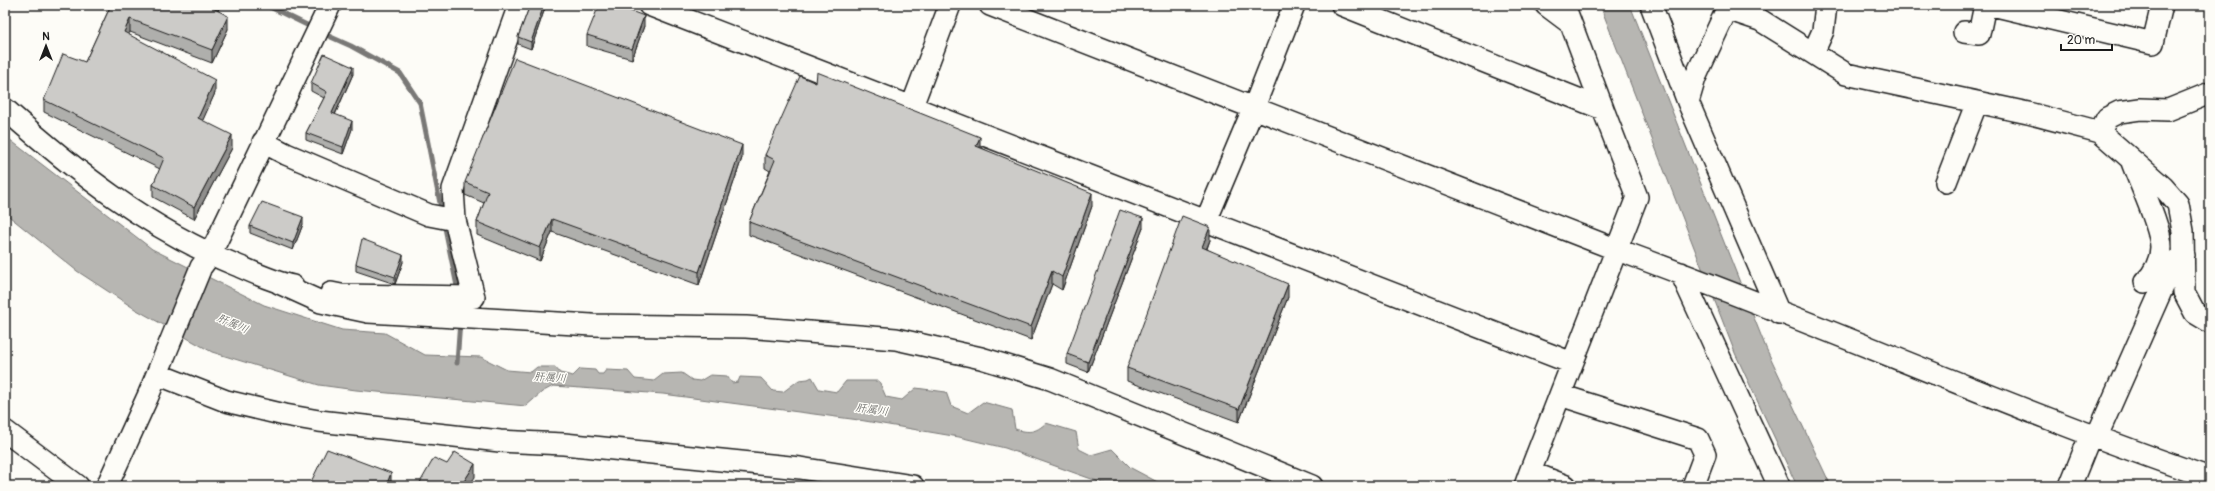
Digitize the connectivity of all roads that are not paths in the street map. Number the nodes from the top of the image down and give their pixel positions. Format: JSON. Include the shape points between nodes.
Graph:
{"nodes":[{"id":1,"x":330,"y":5,"type":"edge"},
{"id":2,"x":519,"y":5,"type":"edge"},
{"id":3,"x":950,"y":5,"type":"edge"},
{"id":4,"x":990,"y":5,"type":"edge"},
{"id":5,"x":1294,"y":5,"type":"edge"},
{"id":6,"x":1342,"y":5,"type":"edge"},
{"id":7,"x":1546,"y":5,"type":"edge"},
{"id":8,"x":1652,"y":5,"type":"edge"},
{"id":9,"x":1826,"y":5,"type":"edge"},
{"id":10,"x":1984,"y":5,"type":"edge"},
{"id":11,"x":1992,"y":5,"type":"edge"},
{"id":12,"x":2162,"y":5,"type":"edge"},
{"id":13,"x":657,"y":6,"type":"edge"},
{"id":14,"x":1726,"y":7,"type":"edge"},
{"id":15,"x":1567,"y":14,"type":"edge"},
{"id":16,"x":1964,"y":32,"type":"dead end"},
{"id":17,"x":1812,"y":53,"type":"junction"},
{"id":18,"x":2210,"y":93,"type":"edge"},
{"id":19,"x":1688,"y":102,"type":"junction"},
{"id":20,"x":1977,"y":102,"type":"junction"},
{"id":21,"x":912,"y":106,"type":"junction"},
{"id":22,"x":1254,"y":107,"type":"junction"},
{"id":23,"x":5,"y":109,"type":"edge"},
{"id":24,"x":1603,"y":109,"type":"junction"},
{"id":25,"x":2100,"y":132,"type":"junction"},
{"id":26,"x":263,"y":142,"type":"junction"},
{"id":27,"x":2131,"y":159,"type":"junction"},
{"id":28,"x":1946,"y":182,"type":"dead end"},
{"id":29,"x":445,"y":218,"type":"junction"},
{"id":30,"x":1206,"y":221,"type":"junction"},
{"id":31,"x":1615,"y":250,"type":"junction"},
{"id":32,"x":2184,"y":255,"type":"junction"},
{"id":33,"x":206,"y":261,"type":"junction"},
{"id":34,"x":1684,"y":274,"type":"junction"},
{"id":35,"x":2145,"y":282,"type":"dead end"},
{"id":36,"x":279,"y":283,"type":"junction"},
{"id":37,"x":1779,"y":313,"type":"junction"},
{"id":38,"x":2210,"y":322,"type":"edge"},
{"id":39,"x":1572,"y":363,"type":"junction"},
{"id":40,"x":159,"y":370,"type":"junction"},
{"id":41,"x":1560,"y":395,"type":"junction"},
{"id":42,"x":5,"y":431,"type":"edge"},
{"id":43,"x":2094,"y":435,"type":"junction"},
{"id":44,"x":2210,"y":478,"type":"edge"},
{"id":45,"x":1528,"y":479,"type":"edge"},
{"id":46,"x":78,"y":486,"type":"edge"},
{"id":47,"x":107,"y":486,"type":"edge"},
{"id":48,"x":913,"y":486,"type":"edge"},
{"id":49,"x":1312,"y":486,"type":"edge"},
{"id":50,"x":1566,"y":486,"type":"edge"},
{"id":51,"x":1693,"y":486,"type":"edge"},
{"id":52,"x":1779,"y":486,"type":"edge"},
{"id":53,"x":2070,"y":486,"type":"edge"}],
"edges":[{"from":1,"to":26,"type":"street"},
{"from":2,"to":29,"type":"street"},
{"from":3,"to":21,"type":"street"},
{"from":4,"to":22,"type":"street"},
{"from":5,"to":22,"type":"street"},
{"from":6,"to":24,"type":"street"},
{"from":7,"to":15,"type":"street"},
{"from":8,"to":19,"type":"street"},
{"from":9,"to":17,"type":"street","via":[[1823,32]]},
{"from":10,"to":16,"type":"street","via":[[1979,34]]},
{"from":11,"to":12,"type":"street","via":[[2153,43]]},
{"from":13,"to":21,"type":"street"},
{"from":14,"to":17,"type":"street","via":[[1760,20]]},
{"from":14,"to":19,"type":"street","via":[[1695,78]]},
{"from":15,"to":24,"type":"street"},
{"from":17,"to":20,"type":"street","via":[[1846,74]]},
{"from":18,"to":25,"type":"street","via":[[2168,110],[2140,109],[2119,112],[2107,118]]},
{"from":19,"to":37,"type":"street"},
{"from":20,"to":25,"type":"street"},
{"from":20,"to":28,"type":"street"},
{"from":21,"to":30,"type":"street"},
{"from":22,"to":30,"type":"street"},
{"from":22,"to":31,"type":"street"},
{"from":23,"to":33,"type":"street","via":[[98,186]]},
{"from":24,"to":31,"type":"street","via":[[1637,197]]},
{"from":25,"to":27,"type":"street"},
{"from":26,"to":29,"type":"street","via":[[286,154]]},
{"from":26,"to":33,"type":"street"},
{"from":27,"to":32,"type":"street","via":[[2178,204]]},
{"from":27,"to":35,"type":"street","via":[[2158,230],[2161,247],[2152,275]]},
{"from":29,"to":36,"type":"street","via":[[474,297],[341,295]]},
{"from":30,"to":39,"type":"street"},
{"from":31,"to":34,"type":"street"},
{"from":31,"to":39,"type":"street"},
{"from":32,"to":38,"type":"street","via":[[2184,292],[2195,313]]},
{"from":32,"to":43,"type":"street","via":[[2173,264]]},
{"from":33,"to":36,"type":"street"},
{"from":33,"to":40,"type":"street"},
{"from":34,"to":37,"type":"street"},
{"from":34,"to":52,"type":"street"},
{"from":36,"to":49,"type":"street","via":[[321,302],[368,312],[592,325],[746,327],[896,339],[981,358],[1050,380]]},
{"from":37,"to":43,"type":"street","via":[[1836,333],[2000,401]]},
{"from":39,"to":41,"type":"street"},
{"from":40,"to":47,"type":"street"},
{"from":40,"to":48,"type":"street","via":[[226,401],[285,416],[500,441],[564,444],[800,468]]},
{"from":41,"to":45,"type":"street"},
{"from":41,"to":51,"type":"street","via":[[1698,439],[1705,454]]},
{"from":42,"to":46,"type":"street"},
{"from":43,"to":44,"type":"street"},
{"from":43,"to":53,"type":"street"},
{"from":45,"to":50,"type":"street"}]}
